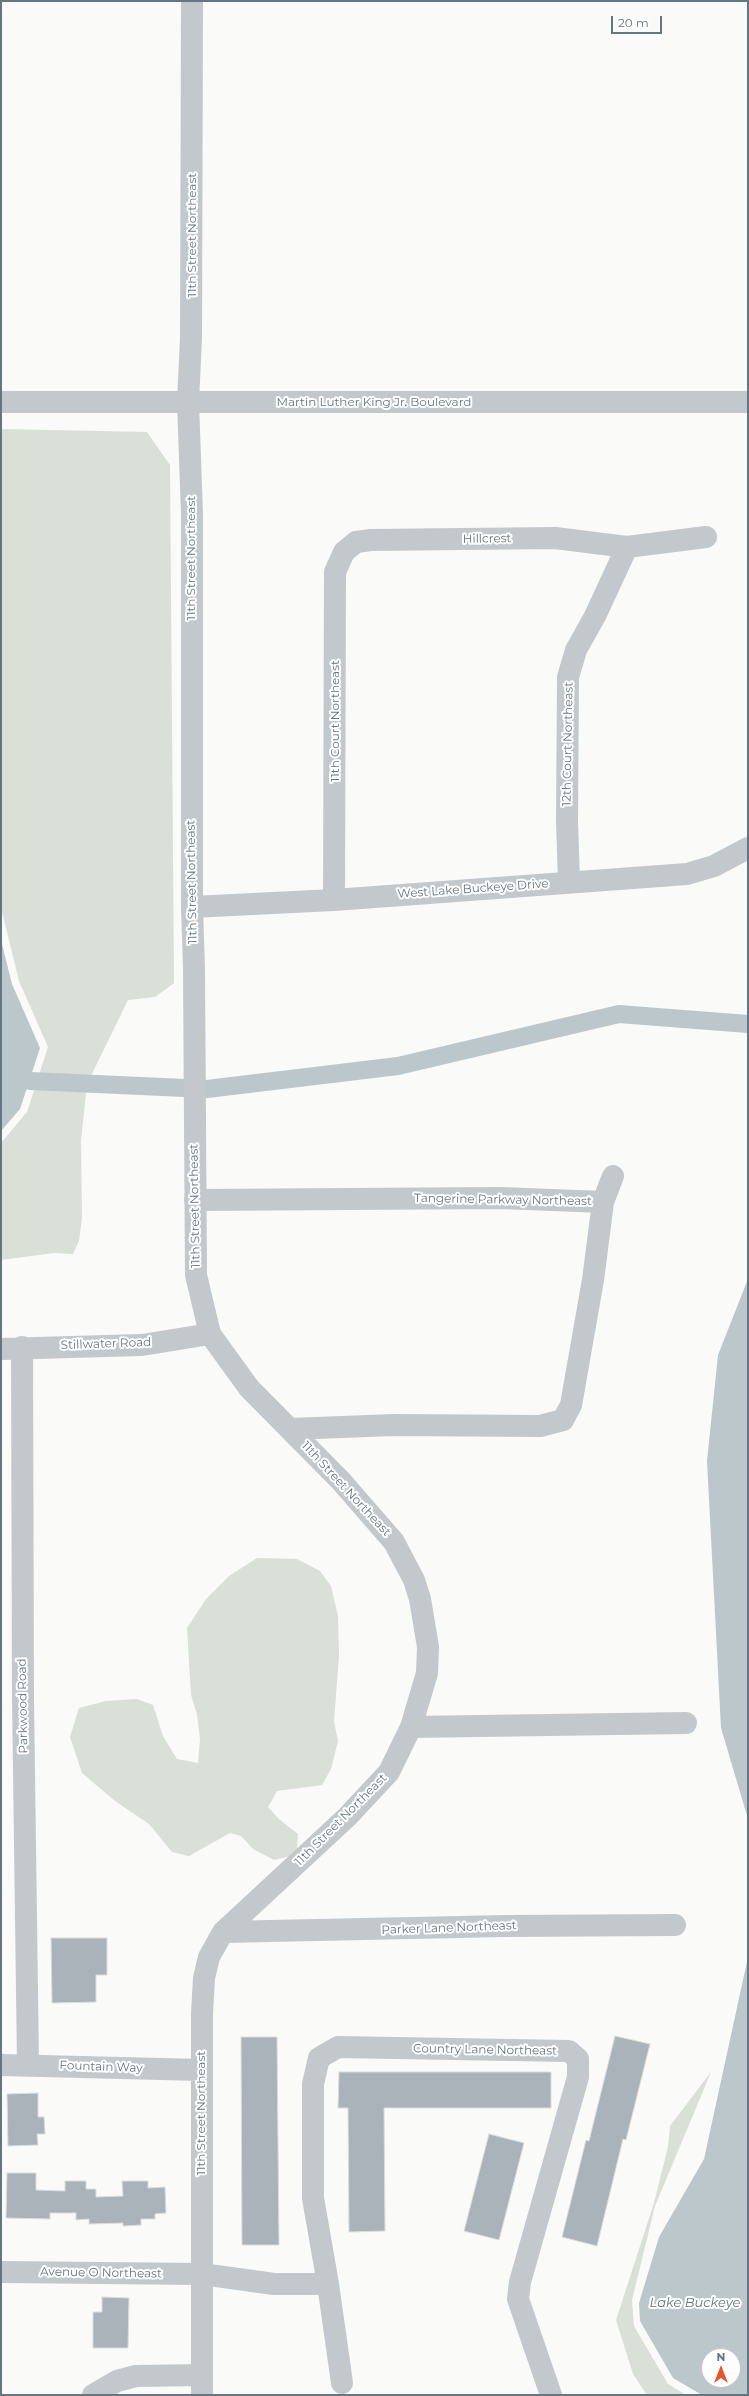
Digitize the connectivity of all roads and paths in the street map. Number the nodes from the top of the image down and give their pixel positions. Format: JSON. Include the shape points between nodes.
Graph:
{"nodes":[{"id":1,"x":192,"y":1,"type":"edge"},
{"id":2,"x":1,"y":402,"type":"edge"},
{"id":3,"x":188,"y":402,"type":"junction"},
{"id":4,"x":748,"y":402,"type":"edge"},
{"id":5,"x":706,"y":537,"type":"dead end"},
{"id":6,"x":627,"y":547,"type":"junction"},
{"id":7,"x":349,"y":548,"type":"joint"},
{"id":8,"x":748,"y":848,"type":"edge"},
{"id":9,"x":569,"y":882,"type":"junction"},
{"id":10,"x":334,"y":900,"type":"junction"},
{"id":11,"x":192,"y":907,"type":"junction"},
{"id":12,"x":613,"y":1176,"type":"dead end"},
{"id":13,"x":195,"y":1200,"type":"junction"},
{"id":14,"x":603,"y":1202,"type":"junction"},
{"id":15,"x":210,"y":1334,"type":"junction"},
{"id":16,"x":11,"y":1348,"type":"edge"},
{"id":17,"x":290,"y":1429,"type":"junction"},
{"id":18,"x":686,"y":1723,"type":"dead end"},
{"id":19,"x":411,"y":1727,"type":"junction"},
{"id":20,"x":675,"y":1925,"type":"dead end"},
{"id":21,"x":223,"y":1932,"type":"junction"},
{"id":22,"x":28,"y":2064,"type":"junction"},
{"id":23,"x":1,"y":2065,"type":"edge"},
{"id":24,"x":201,"y":2070,"type":"junction"},
{"id":25,"x":1,"y":2272,"type":"edge"},
{"id":26,"x":202,"y":2274,"type":"junction"},
{"id":27,"x":328,"y":2284,"type":"junction"},
{"id":28,"x":342,"y":2383,"type":"dead end"},
{"id":29,"x":202,"y":2385,"type":"edge"},
{"id":30,"x":93,"y":2395,"type":"edge"},
{"id":31,"x":551,"y":2395,"type":"edge"}],
"edges":[{"from":1,"to":3,"type":"street","name":"11th Street Northeast","via":[[191,338]]},
{"from":2,"to":3,"type":"street","name":"Martin Luther King Jr. Boulevard"},
{"from":3,"to":4,"type":"street","name":"Martin Luther King Jr. Boulevard"},
{"from":3,"to":11,"type":"street","name":"11th Street Northeast","via":[[192,515]]},
{"from":5,"to":6,"type":"street","name":"Hillcrest"},
{"from":6,"to":7,"type":"street","name":"Hillcrest","via":[[556,538],[371,540],[356,542]]},
{"from":6,"to":9,"type":"street","name":"12th Court Northeast","via":[[576,650],[568,678]]},
{"from":7,"to":10,"type":"street","name":"11th Court Northeast","via":[[341,556],[335,572]]},
{"from":8,"to":9,"type":"street","name":"West Lake Buckeye Drive","via":[[714,866],[687,874]]},
{"from":9,"to":10,"type":"street","name":"West Lake Buckeye Drive"},
{"from":10,"to":11,"type":"street","name":"West Lake Buckeye Drive"},
{"from":11,"to":13,"type":"street","name":"11th Street Northeast"},
{"from":12,"to":14,"type":"street"},
{"from":13,"to":14,"type":"street","name":"Tangerine Parkway Northeast","via":[[501,1198]]},
{"from":13,"to":15,"type":"street","name":"11th Street Northeast","via":[[196,1275]]},
{"from":14,"to":17,"type":"street","name":"Tangerine Parkway Northeast","via":[[594,1280],[578,1368],[571,1405],[563,1420],[540,1426]]},
{"from":15,"to":16,"type":"street","name":"Stillwater Road","via":[[142,1345]]},
{"from":15,"to":17,"type":"street","name":"11th Street Northeast","via":[[249,1388]]},
{"from":16,"to":22,"type":"street","name":"Parkwood Road","via":[[23,1699]]},
{"from":17,"to":19,"type":"street","name":"11th Street Northeast","via":[[384,1529],[394,1542],[414,1580],[425,1619],[428,1647],[427,1673]]},
{"from":18,"to":19,"type":"street"},
{"from":19,"to":21,"type":"street","name":"11th Street Northeast","via":[[389,1772],[347,1817]]},
{"from":20,"to":21,"type":"street","name":"Parker Lane Northeast"},
{"from":21,"to":24,"type":"street","name":"11th Street Northeast","via":[[209,1957],[204,1978]]},
{"from":22,"to":23,"type":"street","name":"Fountain Way"},
{"from":22,"to":24,"type":"street","name":"Fountain Way"},
{"from":24,"to":26,"type":"street","name":"11th Street Northeast"},
{"from":25,"to":26,"type":"street","name":"Avenue O Northeast"},
{"from":26,"to":27,"type":"street","via":[[274,2284]]},
{"from":26,"to":29,"type":"street","name":"11th Street Northeast"},
{"from":27,"to":28,"type":"street","name":"Country Lane Northeast"},
{"from":27,"to":31,"type":"street","name":"Country Lane Northeast","via":[[313,2198],[313,2084],[319,2058],[338,2047],[569,2051],[578,2059],[578,2077],[520,2282],[518,2299]]},
{"from":29,"to":30,"type":"street","via":[[136,2376],[117,2381]]}]}
